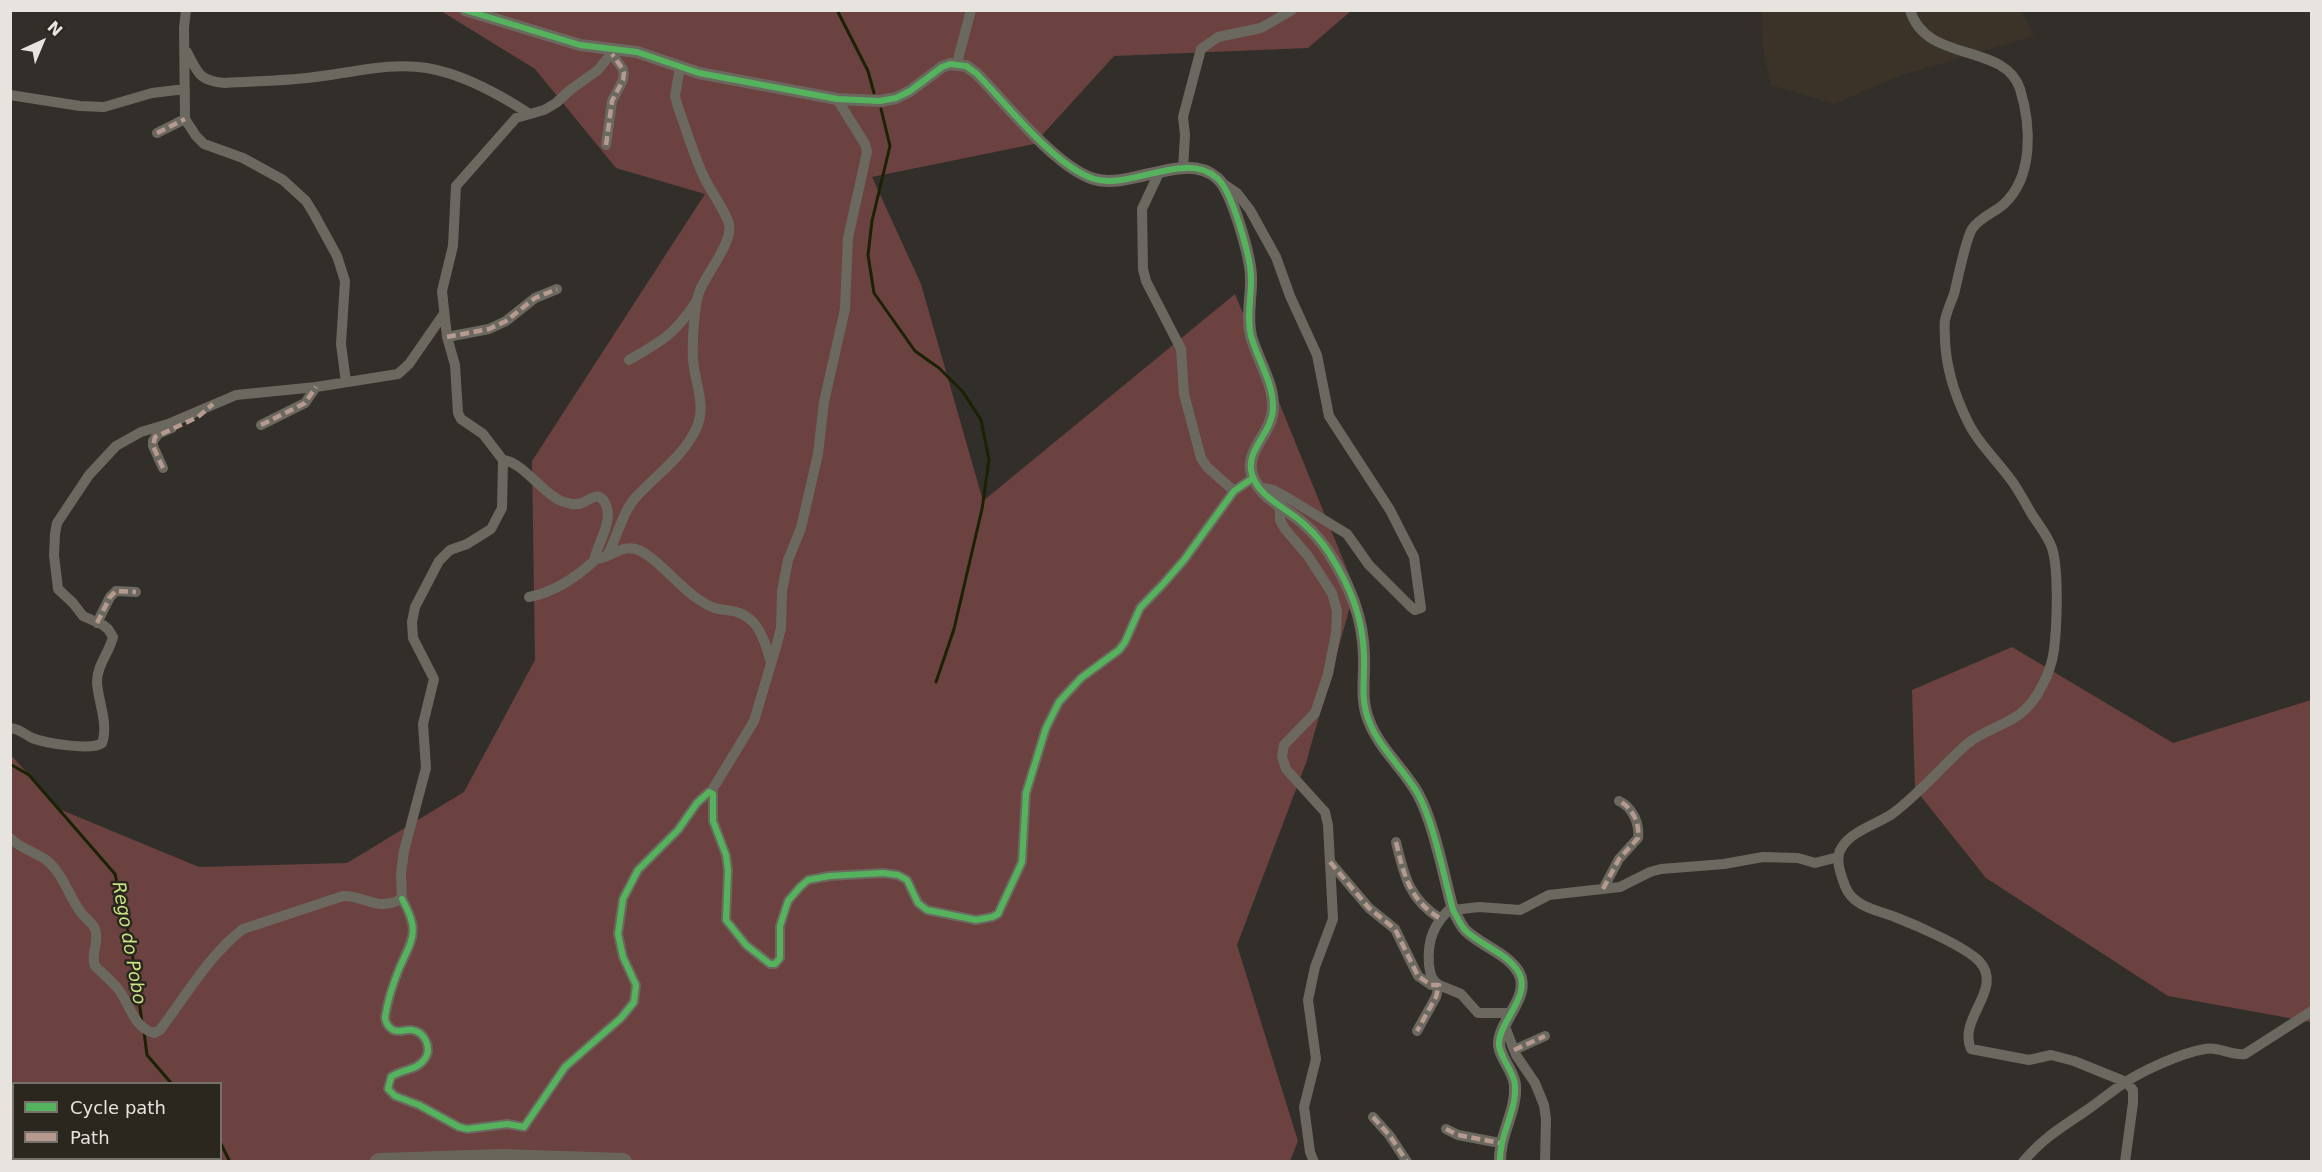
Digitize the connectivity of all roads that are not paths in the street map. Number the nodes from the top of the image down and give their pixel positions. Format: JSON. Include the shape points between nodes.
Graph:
{"nodes":[{"id":1,"x":186,"y":10,"type":"edge"},
{"id":2,"x":465,"y":10,"type":"edge"},
{"id":3,"x":972,"y":10,"type":"edge"},
{"id":4,"x":1292,"y":10,"type":"edge"},
{"id":5,"x":1910,"y":10,"type":"edge"},
{"id":6,"x":185,"y":49,"type":"junction"},
{"id":7,"x":613,"y":52,"type":"junction"},
{"id":8,"x":957,"y":63,"type":"junction"},
{"id":9,"x":680,"y":67,"type":"junction"},
{"id":10,"x":185,"y":89,"type":"junction"},
{"id":11,"x":10,"y":95,"type":"edge"},
{"id":12,"x":837,"y":99,"type":"junction"},
{"id":13,"x":528,"y":113,"type":"junction"},
{"id":14,"x":185,"y":119,"type":"junction"},
{"id":15,"x":157,"y":134,"type":"dead end"},
{"id":16,"x":606,"y":145,"type":"dead end"},
{"id":17,"x":1183,"y":169,"type":"junction"},
{"id":18,"x":1159,"y":173,"type":"junction"},
{"id":19,"x":1221,"y":182,"type":"junction"},
{"id":20,"x":557,"y":289,"type":"dead end"},
{"id":21,"x":696,"y":302,"type":"junction"},
{"id":22,"x":443,"y":315,"type":"junction"},
{"id":23,"x":447,"y":337,"type":"junction"},
{"id":24,"x":628,"y":360,"type":"dead end"},
{"id":25,"x":346,"y":382,"type":"junction"},
{"id":26,"x":316,"y":387,"type":"junction"},
{"id":27,"x":213,"y":404,"type":"junction"},
{"id":28,"x":261,"y":425,"type":"dead end"},
{"id":29,"x":503,"y":460,"type":"junction"},
{"id":30,"x":163,"y":468,"type":"dead end"},
{"id":31,"x":1256,"y":483,"type":"junction"},
{"id":32,"x":1234,"y":491,"type":"junction"},
{"id":33,"x":1280,"y":505,"type":"junction"},
{"id":34,"x":608,"y":554,"type":"junction"},
{"id":35,"x":596,"y":559,"type":"junction"},
{"id":36,"x":136,"y":592,"type":"dead end"},
{"id":37,"x":529,"y":597,"type":"dead end"},
{"id":38,"x":97,"y":623,"type":"junction"},
{"id":39,"x":771,"y":663,"type":"junction"},
{"id":40,"x":10,"y":728,"type":"edge"},
{"id":41,"x":711,"y":792,"type":"junction"},
{"id":42,"x":1619,"y":801,"type":"dead end"},
{"id":43,"x":10,"y":838,"type":"edge"},
{"id":44,"x":1396,"y":842,"type":"dead end"},
{"id":45,"x":1838,"y":858,"type":"junction"},
{"id":46,"x":1330,"y":862,"type":"junction"},
{"id":47,"x":1603,"y":889,"type":"junction"},
{"id":48,"x":402,"y":900,"type":"junction"},
{"id":49,"x":1453,"y":909,"type":"junction"},
{"id":50,"x":1441,"y":919,"type":"junction"},
{"id":51,"x":1439,"y":985,"type":"junction"},
{"id":52,"x":2312,"y":1011,"type":"edge"},
{"id":53,"x":1507,"y":1018,"type":"junction"},
{"id":54,"x":1417,"y":1031,"type":"dead end"},
{"id":55,"x":1545,"y":1036,"type":"dead end"},
{"id":56,"x":1514,"y":1050,"type":"junction"},
{"id":57,"x":2126,"y":1082,"type":"junction"},
{"id":58,"x":1373,"y":1117,"type":"dead end"},
{"id":59,"x":1446,"y":1129,"type":"dead end"},
{"id":60,"x":1500,"y":1143,"type":"junction"},
{"id":61,"x":379,"y":1161,"type":"edge"},
{"id":62,"x":623,"y":1161,"type":"edge"},
{"id":63,"x":1314,"y":1161,"type":"edge"},
{"id":64,"x":1407,"y":1161,"type":"edge"},
{"id":65,"x":1500,"y":1161,"type":"edge"},
{"id":66,"x":1545,"y":1161,"type":"edge"},
{"id":67,"x":2023,"y":1161,"type":"edge"},
{"id":68,"x":2125,"y":1161,"type":"edge"}],
"edges":[{"from":1,"to":6,"type":"street"},
{"from":2,"to":7,"type":"street"},
{"from":3,"to":8,"type":"street"},
{"from":4,"to":17,"type":"street","via":[[1261,28],[1218,37],[1201,49],[1185,107]]},
{"from":5,"to":45,"type":"street","via":[[1916,25],[1929,38],[2000,65],[2016,78],[2020,90],[2028,137],[2019,187],[1972,229],[1945,320],[1945,344],[1950,373],[1966,419],[2014,484],[2051,546],[2056,570],[2054,649],[2049,673],[2021,713],[1971,740],[1893,813],[1844,844]]},
{"from":6,"to":10,"type":"street"},
{"from":6,"to":13,"type":"street","via":[[197,73],[214,82],[319,77],[372,68],[426,68],[474,84]]},
{"from":7,"to":9,"type":"street","via":[[637,52]]},
{"from":7,"to":13,"type":"street","via":[[598,70],[556,103]]},
{"from":7,"to":16,"type":"street","via":[[624,73],[612,101]]},
{"from":8,"to":12,"type":"street","via":[[942,67],[896,98]]},
{"from":8,"to":18,"type":"street","via":[[976,73],[1048,149],[1085,176],[1107,182]]},
{"from":9,"to":12,"type":"street"},
{"from":9,"to":21,"type":"street","via":[[675,96],[678,107],[703,176],[729,224],[725,243]]},
{"from":10,"to":11,"type":"street","via":[[152,93],[104,107]]},
{"from":10,"to":14,"type":"street"},
{"from":12,"to":39,"type":"street","via":[[867,152],[851,216],[845,309],[824,402],[818,454],[801,528],[788,560],[781,628]]},
{"from":13,"to":22,"type":"street","via":[[506,127],[456,186],[453,246],[442,291]]},
{"from":14,"to":15,"type":"street"},
{"from":14,"to":25,"type":"street","via":[[204,144],[243,158],[283,180],[310,207],[345,281],[341,344]]},
{"from":17,"to":18,"type":"street"},
{"from":17,"to":19,"type":"street","via":[[1202,170]]},
{"from":18,"to":32,"type":"street","via":[[1142,209],[1146,280],[1181,349],[1184,394],[1201,458]]},
{"from":19,"to":31,"type":"street","via":[[1246,248],[1251,278],[1249,326],[1273,398],[1271,423],[1251,461]]},
{"from":19,"to":31,"type":"street","via":[[1237,193],[1250,210],[1276,257],[1317,356],[1329,416],[1390,510],[1414,557],[1421,608],[1415,610],[1410,606],[1369,565],[1347,534]]},
{"from":20,"to":23,"type":"street","via":[[535,298],[489,329]]},
{"from":21,"to":24,"type":"street","via":[[668,337]]},
{"from":21,"to":34,"type":"street","via":[[693,365],[701,417],[681,452],[627,510]]},
{"from":22,"to":23,"type":"street"},
{"from":22,"to":25,"type":"street","via":[[398,374]]},
{"from":23,"to":29,"type":"street","via":[[455,365],[459,417],[483,434]]},
{"from":25,"to":26,"type":"street"},
{"from":26,"to":27,"type":"street","via":[[248,393]]},
{"from":26,"to":28,"type":"street","via":[[305,403]]},
{"from":27,"to":30,"type":"street","via":[[198,417],[155,437],[153,446]]},
{"from":27,"to":38,"type":"street","via":[[116,446],[89,475],[57,523],[54,555],[58,589],[83,616]]},
{"from":29,"to":35,"type":"street","via":[[566,503],[582,503],[597,496],[605,501],[606,522]]},
{"from":29,"to":48,"type":"street","via":[[502,508],[495,524],[478,538],[444,554],[414,611],[411,631],[434,684],[423,724],[426,768],[404,851]]},
{"from":31,"to":32,"type":"street"},
{"from":31,"to":33,"type":"street"},
{"from":32,"to":41,"type":"street","via":[[1184,560],[1140,608],[1119,650],[1081,678],[1059,702],[1026,793],[1022,862],[1000,910],[992,917],[967,919],[927,910],[918,903],[908,880],[898,875],[847,874],[808,880],[788,901],[780,926],[780,958],[770,964],[746,945],[726,920],[728,870],[713,821]]},
{"from":33,"to":46,"type":"street","via":[[1280,520],[1332,593],[1337,611],[1328,674],[1315,713],[1284,745],[1282,757],[1286,769],[1325,812]]},
{"from":33,"to":49,"type":"street","via":[[1316,536],[1352,593],[1363,633],[1363,689],[1368,721],[1419,796]]},
{"from":34,"to":35,"type":"street"},
{"from":34,"to":39,"type":"street","via":[[638,549],[709,605],[742,614],[758,629]]},
{"from":35,"to":37,"type":"street","via":[[556,589]]},
{"from":36,"to":38,"type":"street","via":[[116,591]]},
{"from":38,"to":40,"type":"street","via":[[113,637],[97,681],[105,732],[102,743],[83,748],[32,738],[24,731]]},
{"from":39,"to":41,"type":"street","via":[[754,721]]},
{"from":41,"to":48,"type":"street","via":[[638,870],[623,898],[618,934],[636,985],[634,1002],[565,1067],[524,1127],[507,1124],[467,1129],[395,1096],[388,1089],[391,1077],[418,1066],[428,1050],[425,1039],[416,1031],[397,1031],[387,1024],[386,1011],[412,938],[412,921]]},
{"from":42,"to":47,"type":"street","via":[[1629,808],[1637,822],[1638,838],[1619,859]]},
{"from":43,"to":48,"type":"street","via":[[45,859],[59,874],[80,912],[95,929],[95,966],[120,992],[143,1028],[154,1033],[232,937],[243,929],[343,896],[380,906]]},
{"from":44,"to":50,"type":"street","via":[[1417,901]]},
{"from":45,"to":47,"type":"street","via":[[1815,863],[1798,858],[1763,857],[1660,869],[1620,887]]},
{"from":45,"to":57,"type":"street","via":[[1853,899],[1966,951],[1981,963],[1987,975],[1986,990],[1972,1019],[1968,1041],[1971,1049],[2029,1060],[2051,1055]]},
{"from":46,"to":51,"type":"street","via":[[1370,908],[1395,929],[1418,976],[1431,985]]},
{"from":46,"to":63,"type":"street","via":[[1333,919],[1315,967],[1308,1000],[1316,1059],[1304,1107]]},
{"from":47,"to":49,"type":"street","via":[[1549,895],[1516,911]]},
{"from":49,"to":50,"type":"street"},
{"from":49,"to":53,"type":"street","via":[[1464,929],[1501,955],[1520,975],[1520,995]]},
{"from":50,"to":51,"type":"street","via":[[1428,944],[1431,977]]},
{"from":51,"to":53,"type":"street","via":[[1461,994],[1479,1013]]},
{"from":51,"to":54,"type":"street"},
{"from":52,"to":57,"type":"street","via":[[2245,1054],[2206,1048]]},
{"from":53,"to":56,"type":"street"},
{"from":53,"to":60,"type":"street","via":[[1498,1044],[1513,1077],[1515,1099]]},
{"from":55,"to":56,"type":"street"},
{"from":56,"to":66,"type":"street","via":[[1544,1105]]},
{"from":57,"to":67,"type":"street","via":[[2061,1125]]},
{"from":57,"to":68,"type":"street","via":[[2133,1090],[2133,1103]]},
{"from":58,"to":64,"type":"street"},
{"from":59,"to":60,"type":"street"},
{"from":60,"to":65,"type":"street"},
{"from":61,"to":62,"type":"highway"}]}
